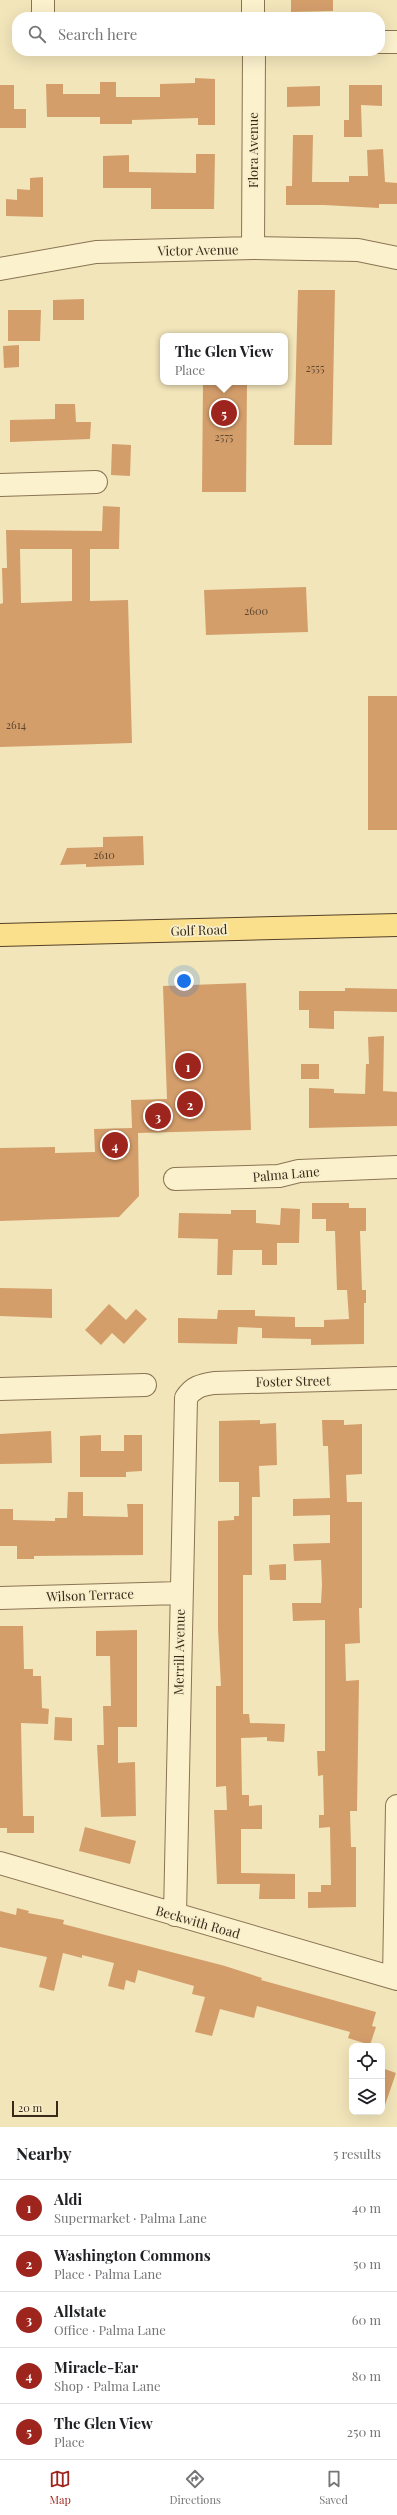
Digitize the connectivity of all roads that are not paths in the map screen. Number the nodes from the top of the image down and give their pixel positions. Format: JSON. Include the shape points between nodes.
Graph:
{"nodes":[{"id":1,"x":43,"y":0,"type":"edge"},
{"id":2,"x":253,"y":0,"type":"edge"},
{"id":3,"x":43,"y":12,"type":"edge"},
{"id":4,"x":254,"y":12,"type":"edge"},
{"id":5,"x":385,"y":42,"type":"edge"},
{"id":6,"x":397,"y":42,"type":"edge"},
{"id":7,"x":254,"y":56,"type":"edge"},
{"id":8,"x":253,"y":248,"type":"junction"},
{"id":9,"x":397,"y":258,"type":"edge"},
{"id":10,"x":0,"y":269,"type":"edge"},
{"id":11,"x":96,"y":482,"type":"dead end"},
{"id":12,"x":0,"y":485,"type":"edge"},
{"id":13,"x":397,"y":925,"type":"edge"},
{"id":14,"x":0,"y":935,"type":"edge"},
{"id":15,"x":397,"y":1168,"type":"edge"},
{"id":16,"x":175,"y":1179,"type":"dead end"},
{"id":17,"x":397,"y":1378,"type":"edge"},
{"id":18,"x":145,"y":1385,"type":"dead end"},
{"id":19,"x":0,"y":1389,"type":"edge"},
{"id":20,"x":191,"y":1390,"type":"joint"},
{"id":21,"x":180,"y":1593,"type":"junction"},
{"id":22,"x":0,"y":1598,"type":"edge"},
{"id":23,"x":397,"y":1806,"type":"edge"},
{"id":24,"x":0,"y":1863,"type":"edge"},
{"id":25,"x":175,"y":1915,"type":"junction"},
{"id":26,"x":396,"y":1979,"type":"edge"}],
"edges":[{"from":1,"to":3,"type":"street"},
{"from":2,"to":4,"type":"street"},
{"from":5,"to":6,"type":"street"},
{"from":7,"to":8,"type":"street","name":"Flora Avenue"},
{"from":8,"to":9,"type":"street","name":"Victor Avenue","via":[[358,250]]},
{"from":8,"to":10,"type":"street","name":"Victor Avenue","via":[[96,252]]},
{"from":11,"to":12,"type":"street"},
{"from":13,"to":14,"type":"main road","name":"Golf Road"},
{"from":15,"to":16,"type":"street","name":"Palma Lane","via":[[299,1171],[279,1176]]},
{"from":17,"to":20,"type":"street","name":"Foster Street","via":[[214,1383],[199,1385]]},
{"from":18,"to":19,"type":"street"},
{"from":20,"to":21,"type":"street","name":"Merrill Avenue","via":[[186,1398],[184,1410]]},
{"from":21,"to":22,"type":"street","name":"Wilson Terrace"},
{"from":21,"to":25,"type":"street","name":"Merrill Avenue"},
{"from":23,"to":26,"type":"street"},
{"from":24,"to":25,"type":"street","name":"Beckwith Road"},
{"from":25,"to":26,"type":"street","name":"Beckwith Road"}]}
